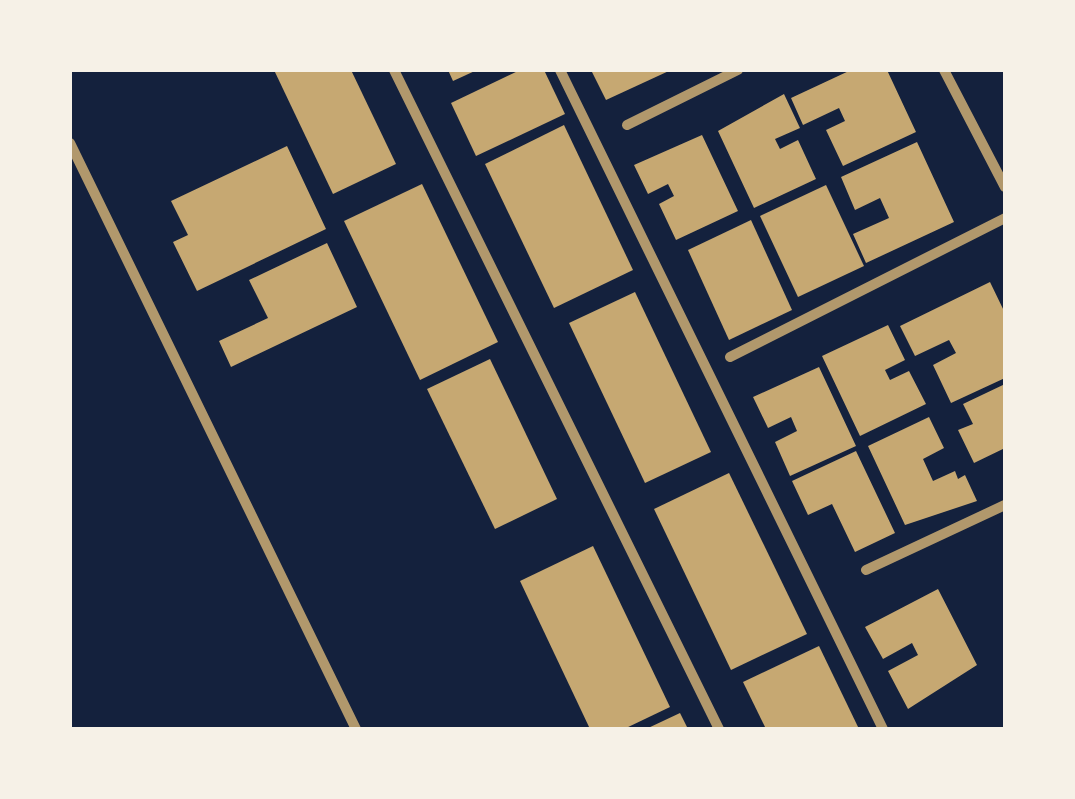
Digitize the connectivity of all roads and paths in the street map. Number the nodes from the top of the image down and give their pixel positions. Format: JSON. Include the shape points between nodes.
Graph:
{"nodes":[{"id":1,"x":394,"y":70,"type":"edge"},
{"id":2,"x":560,"y":70,"type":"edge"},
{"id":3,"x":738,"y":70,"type":"edge"},
{"id":4,"x":944,"y":70,"type":"edge"},
{"id":5,"x":628,"y":125,"type":"dead end"},
{"id":6,"x":70,"y":143,"type":"edge"},
{"id":7,"x":1005,"y":188,"type":"edge"},
{"id":8,"x":1005,"y":218,"type":"edge"},
{"id":9,"x":730,"y":357,"type":"dead end"},
{"id":10,"x":1005,"y":505,"type":"edge"},
{"id":11,"x":866,"y":570,"type":"dead end"},
{"id":12,"x":356,"y":729,"type":"edge"},
{"id":13,"x":719,"y":729,"type":"edge"},
{"id":14,"x":884,"y":729,"type":"edge"}],
"edges":[{"from":1,"to":13,"type":"street"},
{"from":2,"to":14,"type":"street"},
{"from":3,"to":5,"type":"street"},
{"from":4,"to":7,"type":"street"},
{"from":6,"to":12,"type":"street"},
{"from":8,"to":9,"type":"street"},
{"from":10,"to":11,"type":"street"}]}
